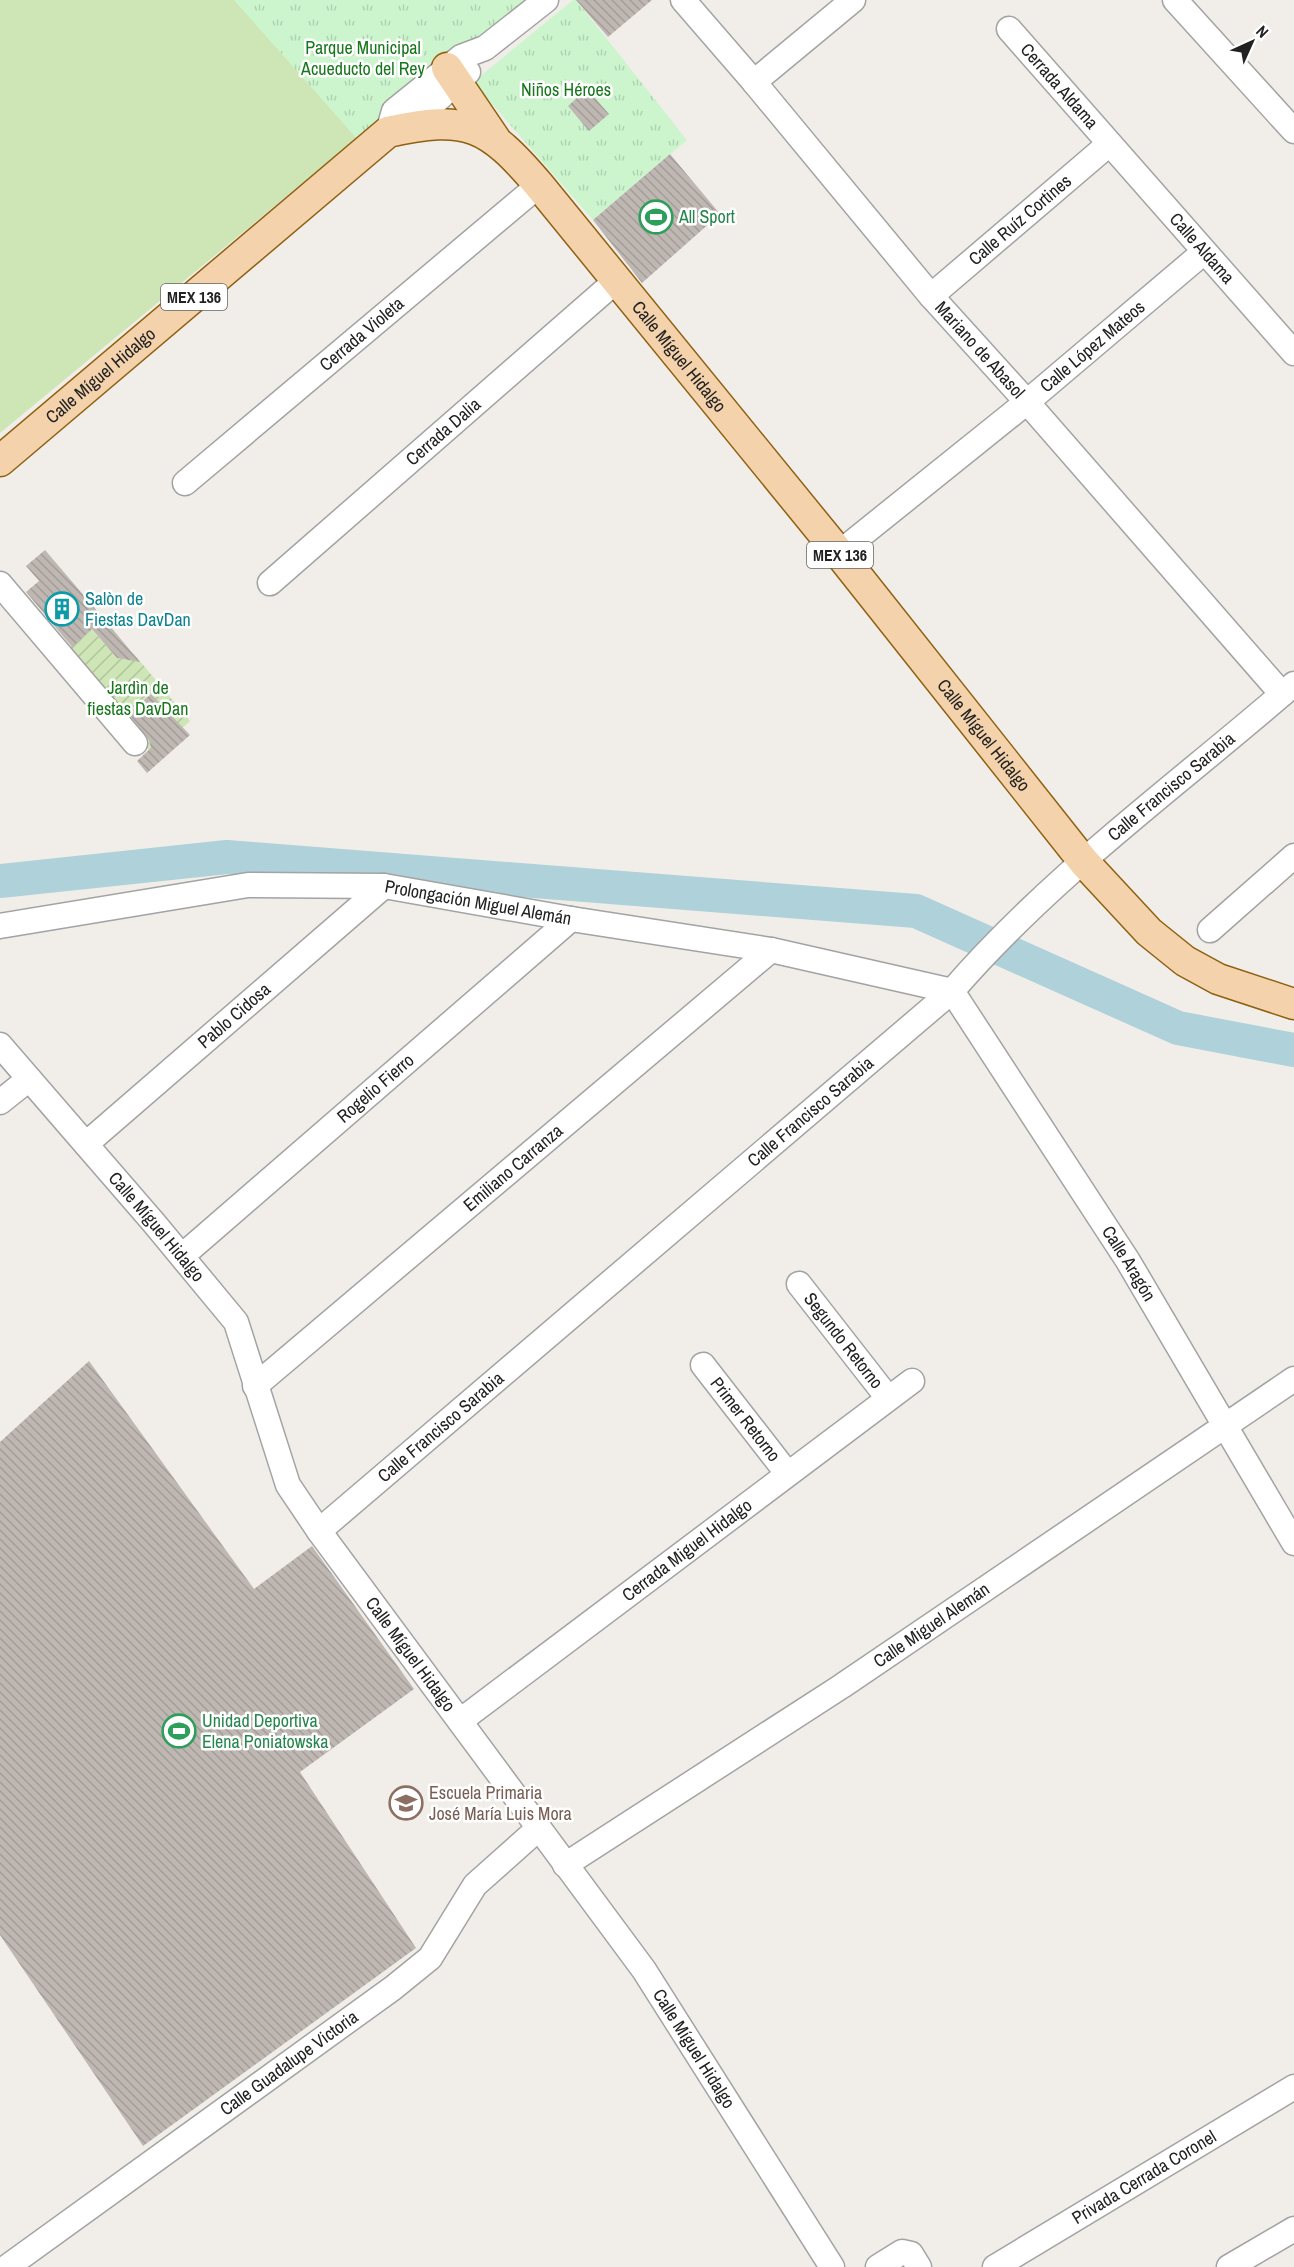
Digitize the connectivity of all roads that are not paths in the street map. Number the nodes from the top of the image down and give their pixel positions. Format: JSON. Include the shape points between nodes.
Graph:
{"nodes":[{"id":1,"x":546,"y":0,"type":"edge"},
{"id":2,"x":682,"y":0,"type":"edge"},
{"id":3,"x":853,"y":0,"type":"edge"},
{"id":4,"x":1175,"y":0,"type":"edge"},
{"id":5,"x":1009,"y":29,"type":"dead end"},
{"id":6,"x":452,"y":75,"type":"junction"},
{"id":7,"x":754,"y":82,"type":"junction"},
{"id":8,"x":397,"y":130,"type":"junction"},
{"id":9,"x":1294,"y":131,"type":"edge"},
{"id":10,"x":495,"y":139,"type":"junction"},
{"id":11,"x":1109,"y":144,"type":"junction"},
{"id":12,"x":539,"y":185,"type":"junction"},
{"id":13,"x":1204,"y":252,"type":"junction"},
{"id":14,"x":617,"y":280,"type":"junction"},
{"id":15,"x":931,"y":296,"type":"junction"},
{"id":16,"x":1294,"y":353,"type":"edge"},
{"id":17,"x":1027,"y":402,"type":"junction"},
{"id":18,"x":0,"y":461,"type":"edge"},
{"id":19,"x":185,"y":483,"type":"dead end"},
{"id":20,"x":839,"y":553,"type":"junction"},
{"id":21,"x":270,"y":583,"type":"dead end"},
{"id":22,"x":0,"y":584,"type":"edge"},
{"id":23,"x":1288,"y":689,"type":"edge"},
{"id":24,"x":135,"y":743,"type":"dead end"},
{"id":25,"x":1294,"y":856,"type":"edge"},
{"id":26,"x":1084,"y":862,"type":"junction"},
{"id":27,"x":384,"y":886,"type":"junction"},
{"id":28,"x":571,"y":919,"type":"junction"},
{"id":29,"x":0,"y":926,"type":"edge"},
{"id":30,"x":1210,"y":930,"type":"dead end"},
{"id":31,"x":771,"y":950,"type":"junction"},
{"id":32,"x":958,"y":983,"type":"junction"},
{"id":33,"x":1294,"y":1004,"type":"edge"},
{"id":34,"x":0,"y":1045,"type":"edge"},
{"id":35,"x":29,"y":1079,"type":"junction"},
{"id":36,"x":0,"y":1102,"type":"edge"},
{"id":37,"x":86,"y":1144,"type":"junction"},
{"id":38,"x":182,"y":1256,"type":"junction"},
{"id":39,"x":799,"y":1284,"type":"dead end"},
{"id":40,"x":703,"y":1365,"type":"dead end"},
{"id":41,"x":1294,"y":1379,"type":"edge"},
{"id":42,"x":912,"y":1381,"type":"dead end"},
{"id":43,"x":255,"y":1386,"type":"junction"},
{"id":44,"x":888,"y":1398,"type":"junction"},
{"id":45,"x":1224,"y":1424,"type":"junction"},
{"id":46,"x":788,"y":1473,"type":"junction"},
{"id":47,"x":319,"y":1531,"type":"junction"},
{"id":48,"x":1294,"y":1543,"type":"edge"},
{"id":49,"x":460,"y":1721,"type":"junction"},
{"id":50,"x":540,"y":1828,"type":"junction"},
{"id":51,"x":565,"y":1865,"type":"junction"},
{"id":52,"x":1294,"y":2087,"type":"edge"},
{"id":53,"x":1294,"y":2229,"type":"edge"},
{"id":54,"x":7,"y":2267,"type":"edge"},
{"id":55,"x":832,"y":2267,"type":"edge"},
{"id":56,"x":878,"y":2267,"type":"edge"},
{"id":57,"x":919,"y":2267,"type":"edge"},
{"id":58,"x":995,"y":2267,"type":"edge"},
{"id":59,"x":1229,"y":2267,"type":"edge"}],
"edges":[{"from":1,"to":6,"type":"street","via":[[485,48],[471,69]]},
{"from":2,"to":7,"type":"street","name":"Mariano de Abasol"},
{"from":3,"to":7,"type":"street"},
{"from":4,"to":9,"type":"street"},
{"from":5,"to":11,"type":"street","name":"Cerrada Aldama"},
{"from":6,"to":8,"type":"street","via":[[394,111]]},
{"from":6,"to":10,"type":"main road"},
{"from":7,"to":15,"type":"street","name":"Mariano de Abasol"},
{"from":8,"to":10,"type":"main road","name":"Calle Míguel Hidalgo","number":"MEX 136","via":[[460,124]]},
{"from":8,"to":18,"type":"main road","name":"Calle Míguel Hidalgo","number":"MEX 136"},
{"from":10,"to":12,"type":"main road","name":"Calle Míguel Hidalgo","number":"MEX 136"},
{"from":11,"to":13,"type":"street","name":"Calle Aldama"},
{"from":11,"to":15,"type":"street","name":"Calle Ruíz Cortines"},
{"from":12,"to":14,"type":"main road","name":"Calle Míguel Hidalgo","number":"MEX 136"},
{"from":12,"to":19,"type":"street","name":"Cerrada Violeta"},
{"from":13,"to":16,"type":"street","name":"Calle Aldama"},
{"from":13,"to":17,"type":"street","name":"Calle López Mateos"},
{"from":14,"to":20,"type":"main road","name":"Calle Míguel Hidalgo","number":"MEX 136"},
{"from":14,"to":21,"type":"street","name":"Cerrada Dalia"},
{"from":15,"to":17,"type":"street","name":"Mariano de Abasol"},
{"from":17,"to":20,"type":"street","name":"Calle López Mateos"},
{"from":17,"to":23,"type":"street","name":"Mariano de Abasol"},
{"from":20,"to":26,"type":"main road","name":"Calle Míguel Hidalgo","number":"MEX 136"},
{"from":22,"to":24,"type":"street"},
{"from":23,"to":26,"type":"street","name":"Calle Francisco Sarabia"},
{"from":25,"to":30,"type":"street"},
{"from":26,"to":32,"type":"street","name":"Calle Francisco Sarabia"},
{"from":26,"to":33,"type":"main road","name":"Calle Míguel Hidalgo","number":"MEX 136","via":[[1149,932],[1185,961],[1218,979]]},
{"from":27,"to":28,"type":"street","name":"Prolongación Miguel Alemán"},
{"from":27,"to":29,"type":"street","name":"Prolongación Miguel Alemán","via":[[248,885]]},
{"from":27,"to":37,"type":"street","name":"Pablo Cidosa"},
{"from":28,"to":31,"type":"street","name":"Prolongación Miguel Alemán"},
{"from":28,"to":38,"type":"street","name":"Rogelio Fierro"},
{"from":31,"to":32,"type":"street","name":"Prolongación Miguel Alemán"},
{"from":31,"to":43,"type":"street","name":"Emiliano Carranza"},
{"from":32,"to":45,"type":"street","name":"Calle Aragón"},
{"from":32,"to":47,"type":"street","name":"Calle Francisco Sarabia"},
{"from":34,"to":35,"type":"street","name":"Calle Míguel Hidalgo"},
{"from":35,"to":36,"type":"street"},
{"from":35,"to":37,"type":"street","name":"Calle Míguel Hidalgo"},
{"from":37,"to":38,"type":"street","name":"Calle Míguel Hidalgo"},
{"from":38,"to":43,"type":"street","name":"Calle Míguel Hidalgo","via":[[236,1322]]},
{"from":39,"to":44,"type":"street","name":"Segundo Retorno"},
{"from":40,"to":46,"type":"street","name":"Primer Retorno"},
{"from":41,"to":45,"type":"street","name":"Calle Miguel Alemán"},
{"from":42,"to":44,"type":"street","name":"Cerrada Miguel Hidalgo"},
{"from":43,"to":47,"type":"street","name":"Calle Míguel Hidalgo","via":[[288,1485]]},
{"from":44,"to":46,"type":"street","name":"Cerrada Miguel Hidalgo"},
{"from":45,"to":48,"type":"street","name":"Calle Aragón"},
{"from":45,"to":51,"type":"street","name":"Calle Miguel Alemán","via":[[843,1686]]},
{"from":46,"to":49,"type":"street","name":"Cerrada Miguel Hidalgo"},
{"from":47,"to":49,"type":"street","name":"Calle Míguel Hidalgo"},
{"from":49,"to":50,"type":"street","name":"Calle Míguel Hidalgo"},
{"from":50,"to":51,"type":"street","name":"Calle Míguel Hidalgo"},
{"from":50,"to":54,"type":"street","name":"Calle Guadalupe Victoria","via":[[475,1885],[430,1958]]},
{"from":51,"to":55,"type":"street","name":"Calle Míguel Hidalgo","via":[[644,1970]]},
{"from":52,"to":58,"type":"street","name":"Privada Cerrada Coronel"},
{"from":53,"to":59,"type":"street"},
{"from":56,"to":57,"type":"street","via":[[902,2252],[911,2254]]}]}
